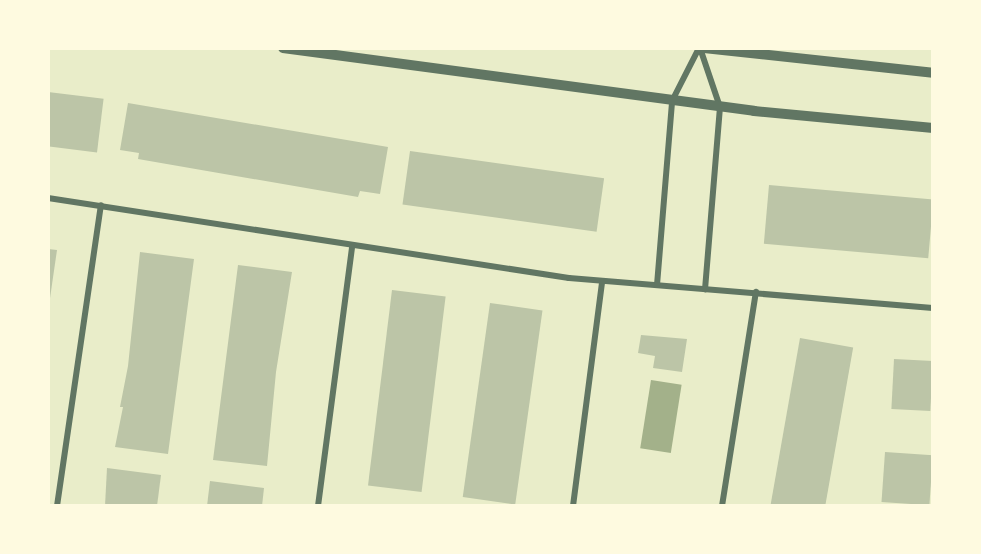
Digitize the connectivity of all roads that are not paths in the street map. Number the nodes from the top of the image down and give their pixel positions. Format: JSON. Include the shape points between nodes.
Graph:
{"nodes":[{"id":1,"x":283,"y":48,"type":"edge"},
{"id":2,"x":701,"y":48,"type":"edge"},
{"id":3,"x":933,"y":73,"type":"edge"},
{"id":4,"x":672,"y":101,"type":"junction"},
{"id":5,"x":720,"y":107,"type":"junction"},
{"id":6,"x":933,"y":128,"type":"edge"},
{"id":7,"x":48,"y":198,"type":"edge"},
{"id":8,"x":101,"y":206,"type":"junction"},
{"id":9,"x":352,"y":247,"type":"junction"},
{"id":10,"x":602,"y":282,"type":"junction"},
{"id":11,"x":657,"y":285,"type":"junction"},
{"id":12,"x":705,"y":289,"type":"junction"},
{"id":13,"x":756,"y":292,"type":"junction"},
{"id":14,"x":933,"y":308,"type":"edge"},
{"id":15,"x":57,"y":506,"type":"edge"},
{"id":16,"x":318,"y":506,"type":"edge"},
{"id":17,"x":573,"y":506,"type":"edge"},
{"id":18,"x":722,"y":506,"type":"edge"}],
"edges":[{"from":1,"to":4,"type":"street"},
{"from":2,"to":3,"type":"street"},
{"from":2,"to":4,"type":"street"},
{"from":2,"to":5,"type":"street"},
{"from":4,"to":5,"type":"street"},
{"from":4,"to":11,"type":"street"},
{"from":5,"to":6,"type":"street"},
{"from":5,"to":12,"type":"street"},
{"from":7,"to":8,"type":"street"},
{"from":8,"to":9,"type":"street"},
{"from":8,"to":15,"type":"street"},
{"from":9,"to":10,"type":"street"},
{"from":9,"to":16,"type":"street"},
{"from":10,"to":11,"type":"street"},
{"from":10,"to":17,"type":"street"},
{"from":11,"to":12,"type":"street"},
{"from":12,"to":13,"type":"street"},
{"from":13,"to":14,"type":"street"},
{"from":13,"to":18,"type":"street"}]}
